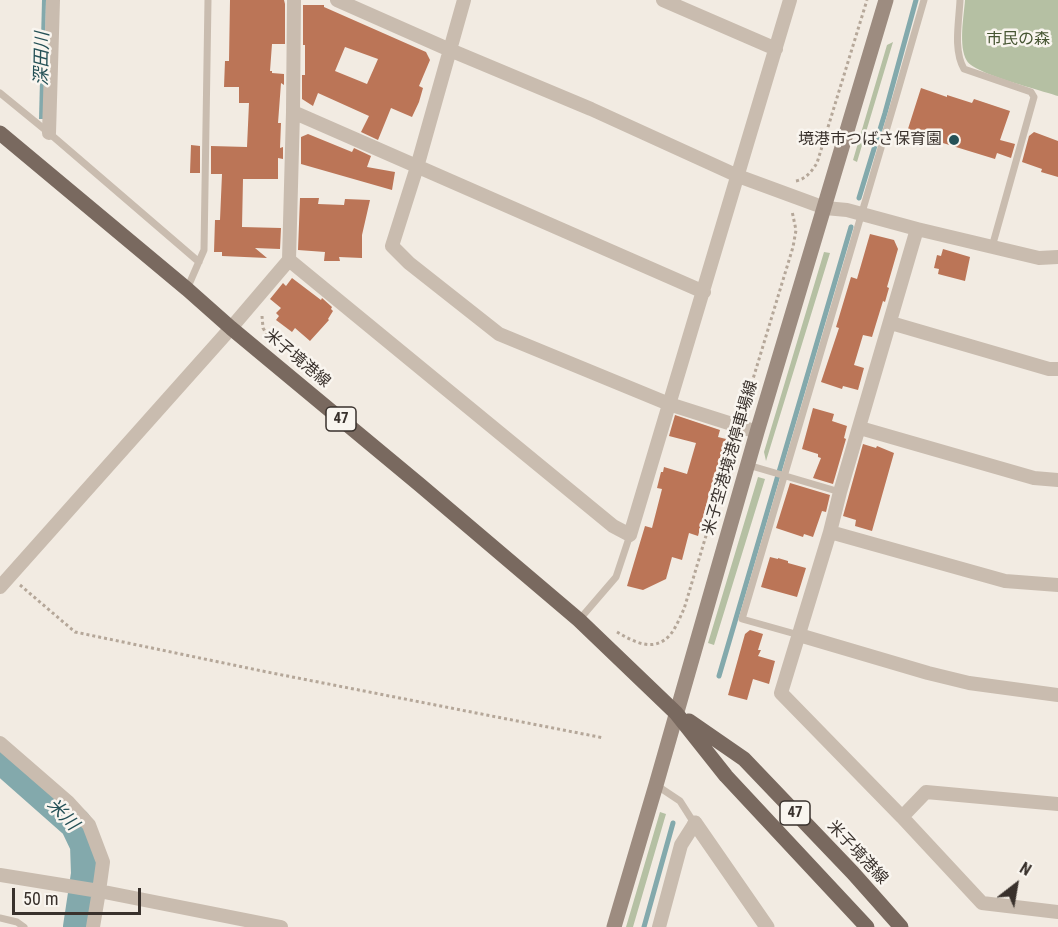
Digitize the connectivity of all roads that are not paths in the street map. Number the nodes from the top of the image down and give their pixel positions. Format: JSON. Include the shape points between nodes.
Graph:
{"nodes":[{"id":1,"x":53,"y":0,"type":"edge"},
{"id":2,"x":208,"y":0,"type":"edge"},
{"id":3,"x":294,"y":0,"type":"edge"},
{"id":4,"x":337,"y":0,"type":"edge"},
{"id":5,"x":464,"y":0,"type":"edge"},
{"id":6,"x":663,"y":0,"type":"edge"},
{"id":7,"x":790,"y":0,"type":"edge"},
{"id":8,"x":886,"y":0,"type":"edge"},
{"id":9,"x":924,"y":0,"type":"edge"},
{"id":10,"x":960,"y":0,"type":"edge"},
{"id":11,"x":776,"y":49,"type":"junction"},
{"id":12,"x":450,"y":50,"type":"junction"},
{"id":13,"x":0,"y":93,"type":"edge"},
{"id":14,"x":293,"y":112,"type":"junction"},
{"id":15,"x":0,"y":133,"type":"edge"},
{"id":16,"x":49,"y":133,"type":"junction"},
{"id":17,"x":417,"y":167,"type":"junction"},
{"id":18,"x":738,"y":176,"type":"junction"},
{"id":19,"x":825,"y":208,"type":"junction"},
{"id":20,"x":862,"y":215,"type":"junction"},
{"id":21,"x":916,"y":230,"type":"junction"},
{"id":22,"x":992,"y":247,"type":"junction"},
{"id":23,"x":1058,"y":257,"type":"edge"},
{"id":24,"x":289,"y":260,"type":"junction"},
{"id":25,"x":199,"y":262,"type":"junction"},
{"id":26,"x":187,"y":289,"type":"junction"},
{"id":27,"x":704,"y":292,"type":"junction"},
{"id":28,"x":891,"y":323,"type":"junction"},
{"id":29,"x":231,"y":328,"type":"junction"},
{"id":30,"x":1058,"y":369,"type":"edge"},
{"id":31,"x":669,"y":404,"type":"junction"},
{"id":32,"x":860,"y":428,"type":"junction"},
{"id":33,"x":757,"y":432,"type":"junction"},
{"id":34,"x":748,"y":465,"type":"junction"},
{"id":35,"x":784,"y":475,"type":"junction"},
{"id":36,"x":1058,"y":480,"type":"edge"},
{"id":37,"x":840,"y":492,"type":"junction"},
{"id":38,"x":830,"y":532,"type":"junction"},
{"id":39,"x":630,"y":535,"type":"junction"},
{"id":40,"x":5,"y":582,"type":"edge"},
{"id":41,"x":1058,"y":585,"type":"edge"},
{"id":42,"x":579,"y":620,"type":"junction"},
{"id":43,"x":799,"y":635,"type":"junction"},
{"id":44,"x":1058,"y":695,"type":"edge"},
{"id":45,"x":676,"y":713,"type":"junction"},
{"id":46,"x":0,"y":743,"type":"edge"},
{"id":47,"x":656,"y":785,"type":"junction"},
{"id":48,"x":1058,"y":804,"type":"edge"},
{"id":49,"x":902,"y":817,"type":"junction"},
{"id":50,"x":695,"y":824,"type":"junction"},
{"id":51,"x":0,"y":875,"type":"edge"},
{"id":52,"x":99,"y":891,"type":"junction"},
{"id":53,"x":1058,"y":912,"type":"edge"},
{"id":54,"x":0,"y":918,"type":"edge"},
{"id":55,"x":273,"y":926,"type":"edge"},
{"id":56,"x":24,"y":927,"type":"edge"},
{"id":57,"x":93,"y":927,"type":"edge"},
{"id":58,"x":614,"y":927,"type":"edge"},
{"id":59,"x":659,"y":927,"type":"edge"},
{"id":60,"x":766,"y":927,"type":"edge"},
{"id":61,"x":867,"y":927,"type":"edge"},
{"id":62,"x":901,"y":927,"type":"edge"}],
"edges":[{"from":1,"to":16,"type":"street"},
{"from":2,"to":25,"type":"lane","via":[[204,250]]},
{"from":3,"to":14,"type":"street"},
{"from":4,"to":12,"type":"street"},
{"from":5,"to":12,"type":"street"},
{"from":6,"to":11,"type":"street"},
{"from":7,"to":11,"type":"street"},
{"from":8,"to":19,"type":"main road","name":"米子空港境港停車場線"},
{"from":9,"to":20,"type":"lane"},
{"from":10,"to":22,"type":"lane","via":[[958,49],[964,69],[1031,92],[1034,97]]},
{"from":11,"to":18,"type":"street"},
{"from":12,"to":17,"type":"street"},
{"from":12,"to":18,"type":"street"},
{"from":13,"to":16,"type":"lane"},
{"from":14,"to":17,"type":"street"},
{"from":14,"to":24,"type":"street"},
{"from":15,"to":26,"type":"main road","name":"米子境港線","number":"47"},
{"from":16,"to":25,"type":"lane"},
{"from":17,"to":27,"type":"street"},
{"from":17,"to":31,"type":"street","via":[[392,246],[400,254],[499,334]]},
{"from":18,"to":19,"type":"street"},
{"from":18,"to":27,"type":"street"},
{"from":19,"to":20,"type":"street"},
{"from":19,"to":33,"type":"main road","name":"米子空港境港停車場線"},
{"from":20,"to":21,"type":"street"},
{"from":20,"to":35,"type":"lane"},
{"from":21,"to":22,"type":"street"},
{"from":21,"to":28,"type":"street"},
{"from":22,"to":23,"type":"street","via":[[1039,258]]},
{"from":24,"to":29,"type":"street"},
{"from":24,"to":39,"type":"street","via":[[613,526]]},
{"from":25,"to":26,"type":"lane"},
{"from":26,"to":29,"type":"main road","name":"米子境港線","number":"47"},
{"from":27,"to":31,"type":"street"},
{"from":28,"to":30,"type":"street"},
{"from":28,"to":32,"type":"street"},
{"from":29,"to":40,"type":"street"},
{"from":29,"to":42,"type":"main road","name":"米子境港線","number":"47"},
{"from":31,"to":33,"type":"street"},
{"from":31,"to":39,"type":"street"},
{"from":32,"to":36,"type":"street","via":[[1034,478]]},
{"from":32,"to":37,"type":"street"},
{"from":33,"to":34,"type":"main road","name":"米子空港境港停車場線"},
{"from":34,"to":35,"type":"lane"},
{"from":34,"to":45,"type":"main road","name":"米子空港境港停車場線"},
{"from":35,"to":37,"type":"lane"},
{"from":35,"to":43,"type":"lane","via":[[742,619]]},
{"from":37,"to":38,"type":"street"},
{"from":38,"to":41,"type":"street","via":[[1005,581]]},
{"from":38,"to":43,"type":"street"},
{"from":39,"to":42,"type":"lane","via":[[616,577]]},
{"from":42,"to":45,"type":"main road","name":"米子境港線","number":"47"},
{"from":43,"to":44,"type":"street","via":[[969,683]]},
{"from":43,"to":49,"type":"street","via":[[781,693]]},
{"from":45,"to":47,"type":"main road","name":"米子空港境港停車場線"},
{"from":45,"to":61,"type":"main road","name":"米子境港線","number":"47","via":[[726,776]]},
{"from":45,"to":62,"type":"main road","name":"米子境港線","number":"47","via":[[744,759]]},
{"from":46,"to":52,"type":"street","via":[[89,825],[103,862]]},
{"from":47,"to":50,"type":"lane","via":[[680,801]]},
{"from":47,"to":58,"type":"main road","name":"米子空港境港停車場線"},
{"from":48,"to":49,"type":"street","via":[[926,792]]},
{"from":49,"to":53,"type":"street","via":[[982,903]]},
{"from":50,"to":59,"type":"street","via":[[681,846]]},
{"from":50,"to":60,"type":"street"},
{"from":51,"to":52,"type":"street"},
{"from":52,"to":55,"type":"street"},
{"from":52,"to":57,"type":"street"},
{"from":54,"to":56,"type":"lane"}]}
